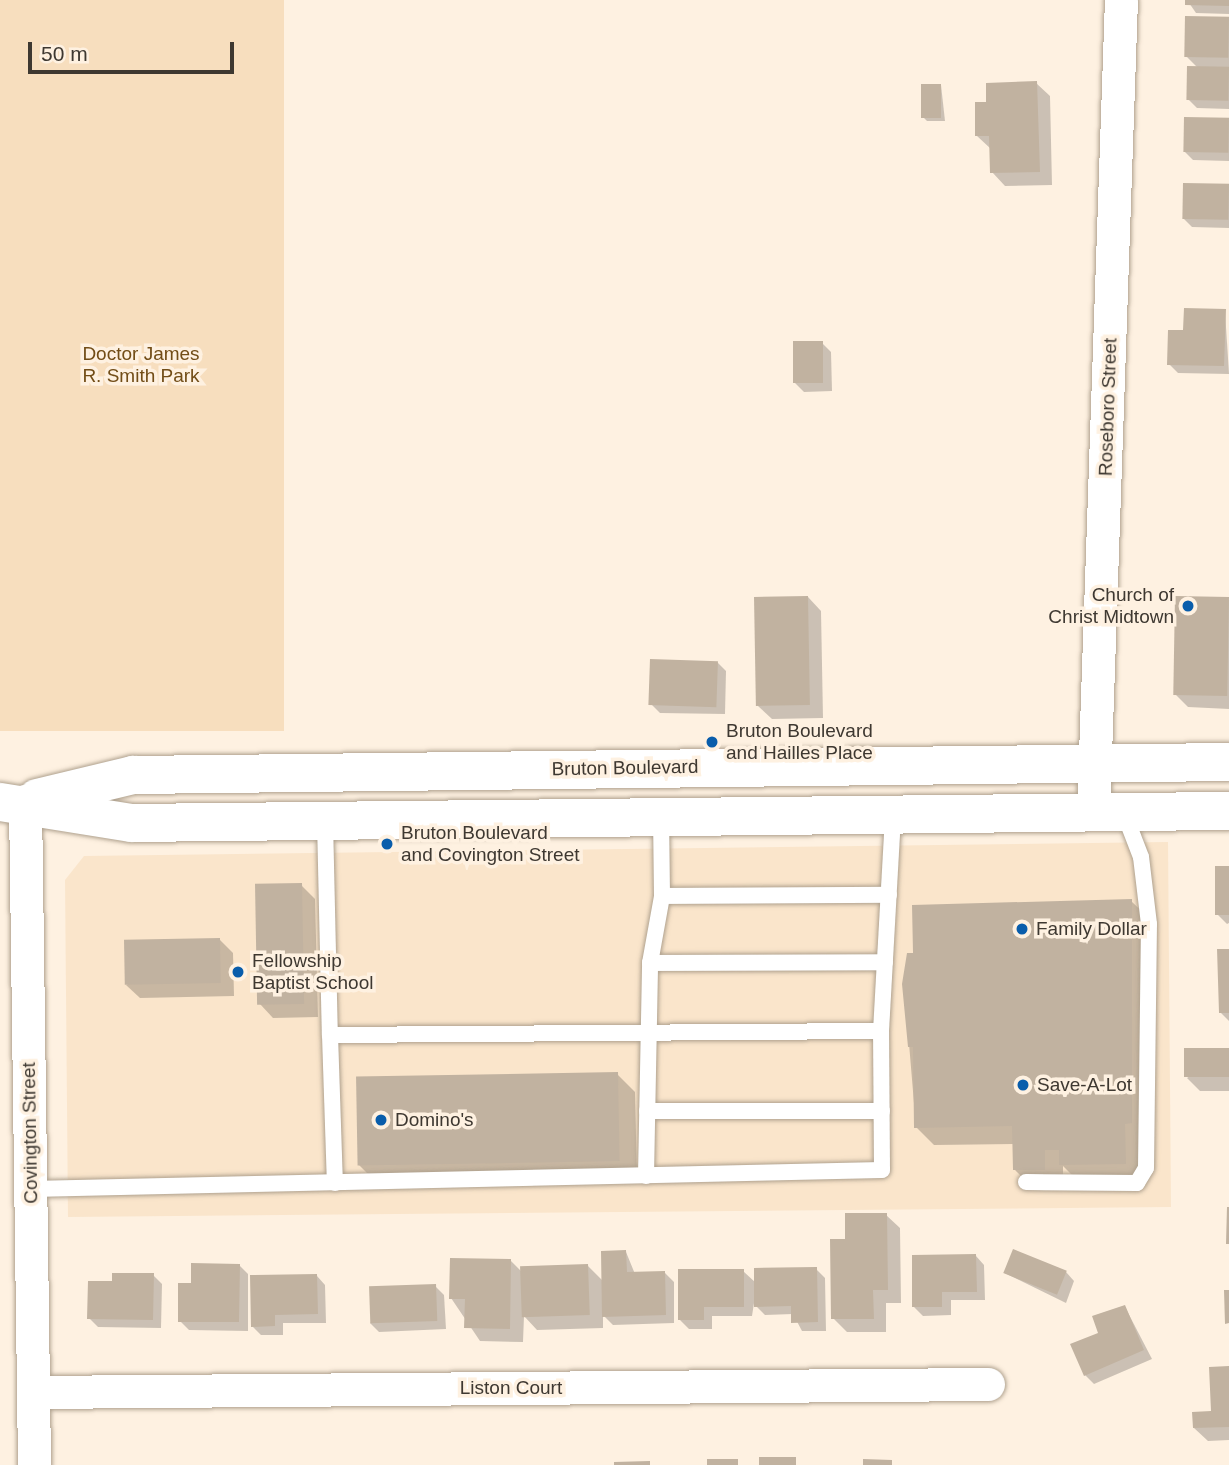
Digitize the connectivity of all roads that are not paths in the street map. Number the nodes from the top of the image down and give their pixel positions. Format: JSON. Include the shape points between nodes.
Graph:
{"nodes":[{"id":1,"x":1121,"y":0,"type":"edge"},
{"id":2,"x":1095,"y":762,"type":"junction"},
{"id":3,"x":1229,"y":762,"type":"edge"},
{"id":4,"x":660,"y":768,"type":"junction"},
{"id":5,"x":405,"y":771,"type":"junction"},
{"id":6,"x":13,"y":802,"type":"edge"},
{"id":7,"x":1229,"y":811,"type":"edge"},
{"id":8,"x":1109,"y":813,"type":"junction"},
{"id":9,"x":893,"y":815,"type":"junction"},
{"id":10,"x":661,"y":818,"type":"junction"},
{"id":11,"x":405,"y":820,"type":"junction"},
{"id":12,"x":325,"y":821,"type":"junction"},
{"id":13,"x":889,"y":895,"type":"junction"},
{"id":14,"x":662,"y":896,"type":"junction"},
{"id":15,"x":886,"y":962,"type":"junction"},
{"id":16,"x":650,"y":963,"type":"junction"},
{"id":17,"x":881,"y":1031,"type":"junction"},
{"id":18,"x":648,"y":1033,"type":"junction"},
{"id":19,"x":330,"y":1035,"type":"junction"},
{"id":20,"x":647,"y":1111,"type":"junction"},
{"id":21,"x":882,"y":1111,"type":"junction"},
{"id":22,"x":646,"y":1176,"type":"junction"},
{"id":23,"x":1026,"y":1182,"type":"dead end"},
{"id":24,"x":335,"y":1183,"type":"junction"},
{"id":25,"x":31,"y":1189,"type":"junction"},
{"id":26,"x":988,"y":1384,"type":"dead end"},
{"id":27,"x":34,"y":1392,"type":"junction"},
{"id":28,"x":34,"y":1465,"type":"edge"}],
"edges":[{"from":1,"to":2,"type":"street","name":"Roseboro Street"},
{"from":2,"to":3,"type":"street","name":"Bruton Boulevard"},
{"from":2,"to":4,"type":"street","name":"Bruton Boulevard"},
{"from":2,"to":8,"type":"street","name":"Roseboro Street"},
{"from":4,"to":5,"type":"street","name":"Bruton Boulevard"},
{"from":4,"to":10,"type":"street"},
{"from":5,"to":6,"type":"street","name":"Bruton Boulevard","via":[[133,775]]},
{"from":5,"to":11,"type":"street"},
{"from":6,"to":12,"type":"street","via":[[131,823]]},
{"from":6,"to":25,"type":"street","name":"Covington Street"},
{"from":7,"to":8,"type":"street"},
{"from":8,"to":9,"type":"street"},
{"from":8,"to":23,"type":"lane","via":[[1141,857],[1149,924],[1146,1168],[1137,1183]]},
{"from":9,"to":10,"type":"street"},
{"from":9,"to":13,"type":"lane"},
{"from":10,"to":11,"type":"street"},
{"from":10,"to":14,"type":"lane"},
{"from":11,"to":12,"type":"street"},
{"from":12,"to":19,"type":"lane"},
{"from":13,"to":14,"type":"lane"},
{"from":13,"to":15,"type":"lane"},
{"from":14,"to":16,"type":"lane"},
{"from":15,"to":16,"type":"lane"},
{"from":15,"to":17,"type":"lane"},
{"from":16,"to":18,"type":"lane"},
{"from":17,"to":18,"type":"lane"},
{"from":17,"to":21,"type":"lane"},
{"from":18,"to":19,"type":"lane"},
{"from":18,"to":20,"type":"lane"},
{"from":19,"to":24,"type":"lane"},
{"from":20,"to":21,"type":"lane"},
{"from":20,"to":22,"type":"lane"},
{"from":21,"to":22,"type":"lane","via":[[882,1170]]},
{"from":22,"to":24,"type":"lane"},
{"from":24,"to":25,"type":"lane"},
{"from":25,"to":27,"type":"street","name":"Covington Street"},
{"from":26,"to":27,"type":"street","name":"Liston Court"},
{"from":27,"to":28,"type":"street","name":"Covington Street"}]}
